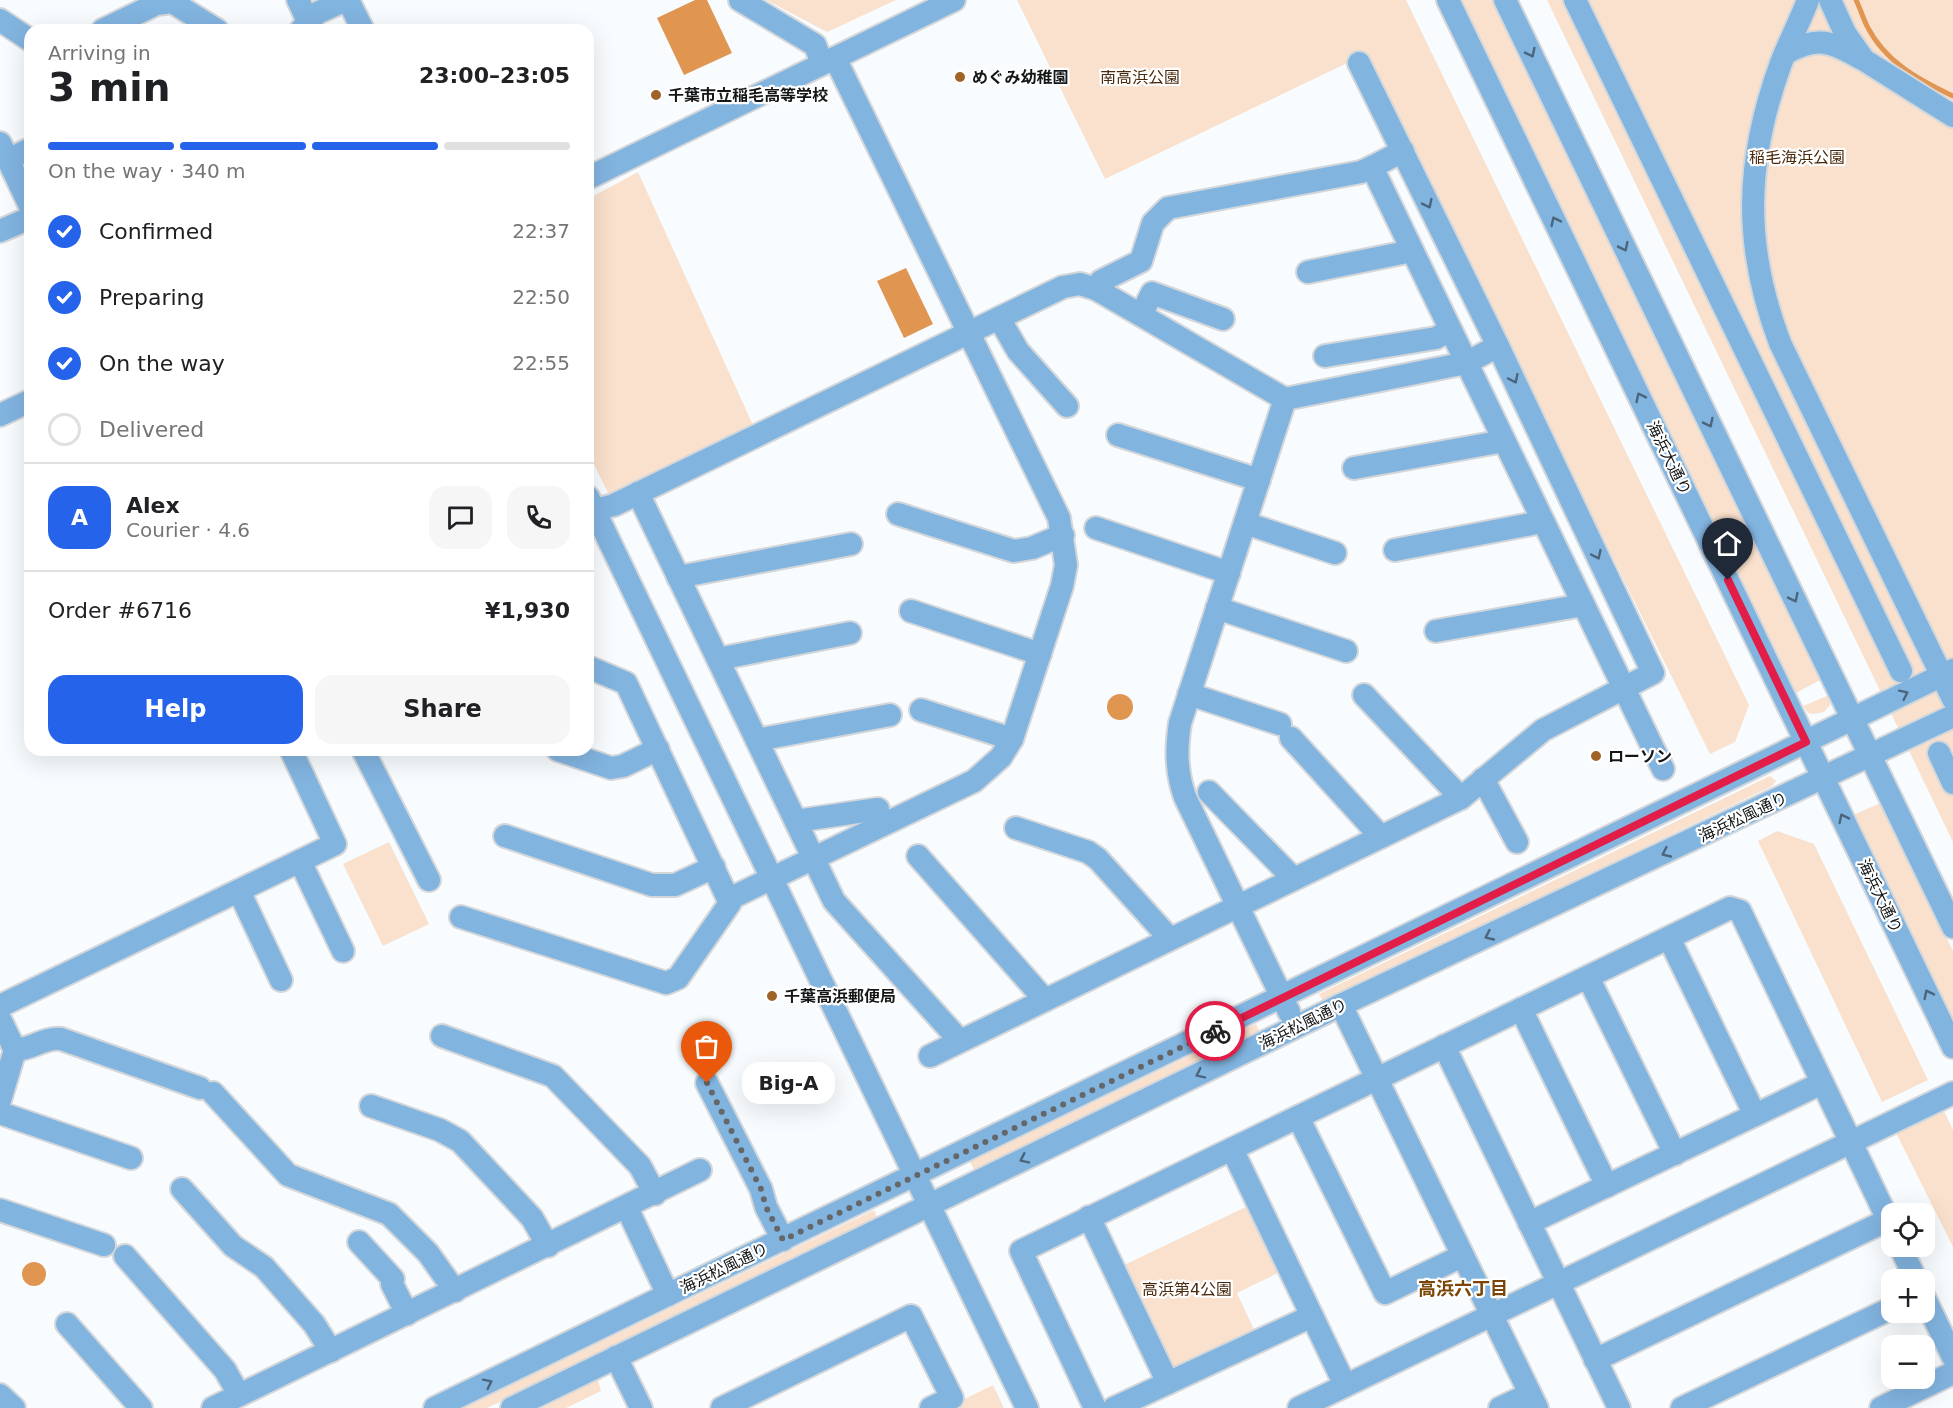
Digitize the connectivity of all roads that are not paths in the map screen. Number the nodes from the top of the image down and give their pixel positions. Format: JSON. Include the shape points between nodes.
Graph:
{"nodes":[{"id":1,"x":298,"y":0,"type":"edge"},
{"id":2,"x":347,"y":0,"type":"edge"},
{"id":3,"x":740,"y":0,"type":"edge"},
{"id":4,"x":954,"y":0,"type":"edge"},
{"id":5,"x":1448,"y":0,"type":"edge"},
{"id":6,"x":1505,"y":0,"type":"edge"},
{"id":7,"x":1575,"y":0,"type":"edge"},
{"id":8,"x":1808,"y":0,"type":"edge"},
{"id":9,"x":1830,"y":0,"type":"edge"},
{"id":10,"x":0,"y":20,"type":"edge"},
{"id":11,"x":114,"y":24,"type":"edge"},
{"id":12,"x":207,"y":24,"type":"edge"},
{"id":13,"x":304,"y":24,"type":"edge"},
{"id":14,"x":305,"y":24,"type":"edge"},
{"id":15,"x":360,"y":24,"type":"edge"},
{"id":16,"x":24,"y":36,"type":"edge"},
{"id":17,"x":1786,"y":52,"type":"junction"},
{"id":18,"x":1864,"y":60,"type":"junction"},
{"id":19,"x":829,"y":61,"type":"junction"},
{"id":20,"x":1359,"y":63,"type":"dead end"},
{"id":21,"x":1953,"y":116,"type":"edge"},
{"id":22,"x":24,"y":149,"type":"edge"},
{"id":23,"x":4,"y":151,"type":"edge"},
{"id":24,"x":1403,"y":151,"type":"junction"},
{"id":25,"x":1372,"y":167,"type":"junction"},
{"id":26,"x":594,"y":175,"type":"edge"},
{"id":27,"x":24,"y":193,"type":"edge"},
{"id":28,"x":24,"y":221,"type":"edge"},
{"id":29,"x":0,"y":231,"type":"edge"},
{"id":30,"x":1412,"y":251,"type":"junction"},
{"id":31,"x":1308,"y":272,"type":"dead end"},
{"id":32,"x":1098,"y":290,"type":"junction"},
{"id":33,"x":1141,"y":315,"type":"junction"},
{"id":34,"x":999,"y":318,"type":"junction"},
{"id":35,"x":1223,"y":319,"type":"dead end"},
{"id":36,"x":1450,"y":330,"type":"junction"},
{"id":37,"x":967,"y":333,"type":"junction"},
{"id":38,"x":1498,"y":346,"type":"junction"},
{"id":39,"x":1325,"y":356,"type":"dead end"},
{"id":40,"x":1466,"y":363,"type":"junction"},
{"id":41,"x":1285,"y":399,"type":"junction"},
{"id":42,"x":24,"y":403,"type":"edge"},
{"id":43,"x":1067,"y":406,"type":"dead end"},
{"id":44,"x":0,"y":415,"type":"edge"},
{"id":45,"x":1118,"y":435,"type":"dead end"},
{"id":46,"x":1504,"y":441,"type":"junction"},
{"id":47,"x":1354,"y":468,"type":"dead end"},
{"id":48,"x":1258,"y":480,"type":"junction"},
{"id":49,"x":638,"y":493,"type":"junction"},
{"id":50,"x":594,"y":505,"type":"edge"},
{"id":51,"x":594,"y":514,"type":"edge"},
{"id":52,"x":898,"y":514,"type":"dead end"},
{"id":53,"x":1542,"y":522,"type":"junction"},
{"id":54,"x":1245,"y":523,"type":"junction"},
{"id":55,"x":1096,"y":528,"type":"dead end"},
{"id":56,"x":1063,"y":535,"type":"junction"},
{"id":57,"x":851,"y":544,"type":"dead end"},
{"id":58,"x":1395,"y":550,"type":"dead end"},
{"id":59,"x":1335,"y":553,"type":"dead end"},
{"id":60,"x":1228,"y":573,"type":"junction"},
{"id":61,"x":678,"y":577,"type":"junction"},
{"id":62,"x":1583,"y":605,"type":"junction"},
{"id":63,"x":1217,"y":608,"type":"junction"},
{"id":64,"x":911,"y":611,"type":"dead end"},
{"id":65,"x":1436,"y":631,"type":"dead end"},
{"id":66,"x":850,"y":633,"type":"dead end"},
{"id":67,"x":1346,"y":651,"type":"dead end"},
{"id":68,"x":1040,"y":654,"type":"junction"},
{"id":69,"x":718,"y":659,"type":"junction"},
{"id":70,"x":594,"y":670,"type":"edge"},
{"id":71,"x":1901,"y":671,"type":"dead end"},
{"id":72,"x":1948,"y":673,"type":"edge"},
{"id":73,"x":1624,"y":690,"type":"junction"},
{"id":74,"x":1189,"y":694,"type":"junction"},
{"id":75,"x":1364,"y":695,"type":"dead end"},
{"id":76,"x":1953,"y":699,"type":"edge"},
{"id":77,"x":921,"y":710,"type":"dead end"},
{"id":78,"x":891,"y":715,"type":"dead end"},
{"id":79,"x":1953,"y":716,"type":"edge"},
{"id":80,"x":1854,"y":718,"type":"junction"},
{"id":81,"x":1012,"y":739,"type":"junction"},
{"id":82,"x":757,"y":740,"type":"junction"},
{"id":83,"x":1806,"y":742,"type":"junction"},
{"id":84,"x":658,"y":750,"type":"junction"},
{"id":85,"x":1939,"y":753,"type":"dead end"},
{"id":86,"x":294,"y":756,"type":"edge"},
{"id":87,"x":366,"y":756,"type":"edge"},
{"id":88,"x":576,"y":756,"type":"edge"},
{"id":89,"x":1871,"y":756,"type":"junction"},
{"id":90,"x":1663,"y":770,"type":"dead end"},
{"id":91,"x":1824,"y":778,"type":"junction"},
{"id":92,"x":1483,"y":779,"type":"junction"},
{"id":93,"x":1953,"y":783,"type":"edge"},
{"id":94,"x":1209,"y":792,"type":"dead end"},
{"id":95,"x":1461,"y":798,"type":"junction"},
{"id":96,"x":878,"y":809,"type":"dead end"},
{"id":97,"x":796,"y":821,"type":"junction"},
{"id":98,"x":1016,"y":828,"type":"dead end"},
{"id":99,"x":505,"y":836,"type":"dead end"},
{"id":100,"x":1381,"y":837,"type":"junction"},
{"id":101,"x":1517,"y":842,"type":"dead end"},
{"id":102,"x":918,"y":856,"type":"dead end"},
{"id":103,"x":814,"y":858,"type":"junction"},
{"id":104,"x":300,"y":861,"type":"junction"},
{"id":105,"x":714,"y":867,"type":"junction"},
{"id":106,"x":772,"y":878,"type":"junction"},
{"id":107,"x":1294,"y":879,"type":"junction"},
{"id":108,"x":429,"y":880,"type":"dead end"},
{"id":109,"x":239,"y":891,"type":"junction"},
{"id":110,"x":729,"y":899,"type":"junction"},
{"id":111,"x":1238,"y":906,"type":"junction"},
{"id":112,"x":461,"y":917,"type":"dead end"},
{"id":113,"x":1953,"y":927,"type":"edge"},
{"id":114,"x":1669,"y":938,"type":"junction"},
{"id":115,"x":1170,"y":939,"type":"junction"},
{"id":116,"x":343,"y":951,"type":"dead end"},
{"id":117,"x":1588,"y":976,"type":"junction"},
{"id":118,"x":281,"y":980,"type":"dead end"},
{"id":119,"x":1283,"y":998,"type":"junction"},
{"id":120,"x":1045,"y":1000,"type":"junction"},
{"id":121,"x":1341,"y":1005,"type":"junction"},
{"id":122,"x":0,"y":1006,"type":"edge"},
{"id":123,"x":1521,"y":1009,"type":"junction"},
{"id":124,"x":0,"y":1019,"type":"edge"},
{"id":125,"x":1297,"y":1027,"type":"junction"},
{"id":126,"x":442,"y":1036,"type":"dead end"},
{"id":127,"x":960,"y":1041,"type":"junction"},
{"id":128,"x":1444,"y":1046,"type":"junction"},
{"id":129,"x":1953,"y":1047,"type":"edge"},
{"id":130,"x":15,"y":1050,"type":"junction"},
{"id":131,"x":930,"y":1056,"type":"dead end"},
{"id":132,"x":1377,"y":1079,"type":"junction"},
{"id":133,"x":707,"y":1083,"type":"dead end"},
{"id":134,"x":1822,"y":1083,"type":"junction"},
{"id":135,"x":1953,"y":1094,"type":"edge"},
{"id":136,"x":0,"y":1100,"type":"edge"},
{"id":137,"x":371,"y":1106,"type":"dead end"},
{"id":138,"x":0,"y":1113,"type":"edge"},
{"id":139,"x":1755,"y":1115,"type":"junction"},
{"id":140,"x":1298,"y":1117,"type":"junction"},
{"id":141,"x":1851,"y":1143,"type":"junction"},
{"id":142,"x":1232,"y":1149,"type":"junction"},
{"id":143,"x":1675,"y":1154,"type":"junction"},
{"id":144,"x":131,"y":1158,"type":"dead end"},
{"id":145,"x":700,"y":1170,"type":"dead end"},
{"id":146,"x":915,"y":1176,"type":"junction"},
{"id":147,"x":1607,"y":1186,"type":"junction"},
{"id":148,"x":182,"y":1189,"type":"dead end"},
{"id":149,"x":655,"y":1194,"type":"junction"},
{"id":150,"x":930,"y":1205,"type":"junction"},
{"id":151,"x":1881,"y":1205,"type":"edge"},
{"id":152,"x":627,"y":1208,"type":"junction"},
{"id":153,"x":0,"y":1210,"type":"edge"},
{"id":154,"x":1089,"y":1217,"type":"junction"},
{"id":155,"x":1530,"y":1223,"type":"junction"},
{"id":156,"x":1881,"y":1228,"type":"edge"},
{"id":157,"x":783,"y":1240,"type":"junction"},
{"id":158,"x":359,"y":1242,"type":"dead end"},
{"id":159,"x":104,"y":1245,"type":"dead end"},
{"id":160,"x":548,"y":1246,"type":"junction"},
{"id":161,"x":125,"y":1256,"type":"dead end"},
{"id":162,"x":1462,"y":1256,"type":"junction"},
{"id":163,"x":1559,"y":1284,"type":"junction"},
{"id":164,"x":455,"y":1291,"type":"junction"},
{"id":165,"x":668,"y":1296,"type":"junction"},
{"id":166,"x":1881,"y":1313,"type":"edge"},
{"id":167,"x":407,"y":1314,"type":"junction"},
{"id":168,"x":1491,"y":1315,"type":"junction"},
{"id":169,"x":1312,"y":1316,"type":"junction"},
{"id":170,"x":1935,"y":1320,"type":"edge"},
{"id":171,"x":66,"y":1324,"type":"dead end"},
{"id":172,"x":331,"y":1351,"type":"junction"},
{"id":173,"x":616,"y":1357,"type":"junction"},
{"id":174,"x":1953,"y":1357,"type":"edge"},
{"id":175,"x":1595,"y":1360,"type":"junction"},
{"id":176,"x":1953,"y":1373,"type":"edge"},
{"id":177,"x":1168,"y":1383,"type":"junction"},
{"id":178,"x":1345,"y":1385,"type":"junction"},
{"id":179,"x":0,"y":1395,"type":"edge"},
{"id":180,"x":247,"y":1398,"type":"edge"},
{"id":181,"x":1533,"y":1401,"type":"edge"},
{"id":182,"x":15,"y":1408,"type":"edge"},
{"id":183,"x":141,"y":1408,"type":"edge"},
{"id":184,"x":213,"y":1408,"type":"edge"},
{"id":185,"x":435,"y":1408,"type":"edge"},
{"id":186,"x":512,"y":1408,"type":"edge"},
{"id":187,"x":641,"y":1408,"type":"edge"},
{"id":188,"x":722,"y":1408,"type":"edge"},
{"id":189,"x":931,"y":1408,"type":"edge"},
{"id":190,"x":1027,"y":1408,"type":"edge"},
{"id":191,"x":1095,"y":1408,"type":"edge"},
{"id":192,"x":1114,"y":1408,"type":"edge"},
{"id":193,"x":1299,"y":1408,"type":"edge"},
{"id":194,"x":1500,"y":1408,"type":"edge"},
{"id":195,"x":1619,"y":1408,"type":"edge"},
{"id":196,"x":1682,"y":1408,"type":"edge"},
{"id":197,"x":1881,"y":1408,"type":"edge"}],
"edges":[{"from":1,"to":13,"type":"street"},
{"from":2,"to":14,"type":"street","via":[[317,13]]},
{"from":2,"to":15,"type":"street"},
{"from":3,"to":19,"type":"street","via":[[816,45]]},
{"from":4,"to":19,"type":"street"},
{"from":83,"to":5,"type":"street","name":"海浜大通り","one_way":true},
{"from":6,"to":80,"type":"street","one_way":true},
{"from":7,"to":71,"type":"street"},
{"from":8,"to":17,"type":"street"},
{"from":9,"to":18,"type":"street","via":[[1845,33]]},
{"from":10,"to":16,"type":"street"},
{"from":11,"to":12,"type":"street","via":[[156,4],[172,2]]},
{"from":17,"to":18,"type":"street","via":[[1804,43],[1817,42],[1836,44]]},
{"from":17,"to":72,"type":"street","via":[[1762,129],[1752,205],[1752,239],[1768,310],[1780,343]]},
{"from":18,"to":21,"type":"street"},
{"from":19,"to":26,"type":"street"},
{"from":19,"to":37,"type":"street"},
{"from":20,"to":24,"type":"street"},
{"from":22,"to":23,"type":"street"},
{"from":23,"to":27,"type":"street"},
{"from":24,"to":25,"type":"street"},
{"from":24,"to":38,"type":"street","one_way":true},
{"from":25,"to":30,"type":"street"},
{"from":25,"to":32,"type":"street","via":[[1168,208],[1153,223],[1141,261],[1101,280]]},
{"from":28,"to":29,"type":"street"},
{"from":30,"to":31,"type":"street"},
{"from":30,"to":36,"type":"street"},
{"from":32,"to":33,"type":"street"},
{"from":32,"to":34,"type":"street","via":[[1080,284],[1063,287]]},
{"from":33,"to":35,"type":"street","via":[[1152,293]]},
{"from":33,"to":41,"type":"street"},
{"from":34,"to":37,"type":"street"},
{"from":34,"to":43,"type":"street","via":[[1018,351]]},
{"from":36,"to":39,"type":"street","via":[[1436,338]]},
{"from":36,"to":40,"type":"street"},
{"from":37,"to":49,"type":"street"},
{"from":37,"to":56,"type":"street","via":[[1059,518]]},
{"from":38,"to":40,"type":"street"},
{"from":38,"to":73,"type":"street","one_way":true,"via":[[1653,673]]},
{"from":40,"to":41,"type":"street"},
{"from":40,"to":46,"type":"street"},
{"from":41,"to":48,"type":"street"},
{"from":42,"to":44,"type":"street"},
{"from":45,"to":48,"type":"street"},
{"from":46,"to":47,"type":"street"},
{"from":46,"to":53,"type":"street"},
{"from":48,"to":54,"type":"street"},
{"from":49,"to":50,"type":"street"},
{"from":49,"to":61,"type":"street"},
{"from":51,"to":106,"type":"street"},
{"from":52,"to":56,"type":"street","via":[[1014,551]]},
{"from":53,"to":58,"type":"street"},
{"from":53,"to":62,"type":"street"},
{"from":54,"to":59,"type":"street"},
{"from":54,"to":60,"type":"street"},
{"from":55,"to":60,"type":"street"},
{"from":56,"to":68,"type":"street","via":[[1066,565],[1062,586]]},
{"from":57,"to":61,"type":"street"},
{"from":60,"to":63,"type":"street"},
{"from":61,"to":69,"type":"street"},
{"from":62,"to":65,"type":"street"},
{"from":62,"to":73,"type":"street"},
{"from":63,"to":67,"type":"street"},
{"from":63,"to":74,"type":"street"},
{"from":64,"to":68,"type":"street"},
{"from":66,"to":69,"type":"street"},
{"from":68,"to":81,"type":"street"},
{"from":69,"to":82,"type":"street"},
{"from":70,"to":84,"type":"street","via":[[626,683]]},
{"from":72,"to":76,"type":"street"},
{"from":80,"to":72,"type":"street","name":"海浜松風通り","one_way":true},
{"from":73,"to":90,"type":"street"},
{"from":73,"to":92,"type":"street","via":[[1543,730]]},
{"from":74,"to":100,"type":"street","via":[[1286,731]]},
{"from":74,"to":111,"type":"street","via":[[1177,740],[1179,778]]},
{"from":75,"to":95,"type":"street"},
{"from":77,"to":81,"type":"street"},
{"from":78,"to":82,"type":"street"},
{"from":79,"to":89,"type":"street","name":"海浜松風通り"},
{"from":80,"to":83,"type":"street","name":"海浜松風通り"},
{"from":80,"to":89,"type":"street"},
{"from":81,"to":103,"type":"street","via":[[1000,757],[974,781]]},
{"from":82,"to":97,"type":"street"},
{"from":83,"to":91,"type":"street","name":"海浜大通り"},
{"from":83,"to":119,"type":"street","name":"海浜松風通り"},
{"from":84,"to":88,"type":"street","via":[[611,768]]},
{"from":84,"to":105,"type":"street"},
{"from":85,"to":93,"type":"street"},
{"from":86,"to":104,"type":"street","via":[[335,844]]},
{"from":87,"to":108,"type":"street"},
{"from":89,"to":91,"type":"street","name":"海浜松風通り"},
{"from":89,"to":113,"type":"street"},
{"from":91,"to":121,"type":"street","name":"海浜松風通り","one_way":true},
{"from":129,"to":91,"type":"street","name":"海浜大通り","one_way":true},
{"from":92,"to":95,"type":"street"},
{"from":92,"to":101,"type":"street"},
{"from":94,"to":107,"type":"street"},
{"from":95,"to":100,"type":"street"},
{"from":96,"to":97,"type":"street"},
{"from":97,"to":103,"type":"street"},
{"from":98,"to":115,"type":"street","via":[[1088,852],[1098,859]]},
{"from":99,"to":105,"type":"street","via":[[661,886],[675,885]]},
{"from":100,"to":107,"type":"street"},
{"from":102,"to":120,"type":"street"},
{"from":103,"to":106,"type":"street"},
{"from":103,"to":127,"type":"street","via":[[834,901]]},
{"from":104,"to":109,"type":"street"},
{"from":104,"to":116,"type":"street"},
{"from":105,"to":110,"type":"street"},
{"from":106,"to":110,"type":"street"},
{"from":106,"to":146,"type":"street"},
{"from":107,"to":111,"type":"street"},
{"from":109,"to":118,"type":"street"},
{"from":109,"to":122,"type":"street"},
{"from":110,"to":112,"type":"street","via":[[730,903],[678,978],[666,983]]},
{"from":111,"to":115,"type":"street"},
{"from":111,"to":119,"type":"street"},
{"from":114,"to":117,"type":"street"},
{"from":114,"to":134,"type":"street","via":[[1730,908],[1740,911]]},
{"from":114,"to":139,"type":"street"},
{"from":115,"to":120,"type":"street"},
{"from":117,"to":123,"type":"street"},
{"from":117,"to":143,"type":"street"},
{"from":119,"to":125,"type":"street"},
{"from":119,"to":146,"type":"street","name":"海浜松風通り"},
{"from":120,"to":127,"type":"street"},
{"from":121,"to":125,"type":"street","name":"海浜松風通り"},
{"from":121,"to":132,"type":"street"},
{"from":123,"to":128,"type":"street"},
{"from":123,"to":147,"type":"street"},
{"from":124,"to":130,"type":"street"},
{"from":125,"to":150,"type":"street","name":"海浜松風通り","one_way":true},
{"from":126,"to":149,"type":"street","via":[[553,1076],[640,1166]]},
{"from":127,"to":131,"type":"street"},
{"from":128,"to":132,"type":"street"},
{"from":128,"to":155,"type":"street"},
{"from":130,"to":136,"type":"street"},
{"from":130,"to":164,"type":"street","via":[[51,1038],[61,1039],[207,1090],[288,1175],[389,1214],[428,1252]]},
{"from":132,"to":140,"type":"street"},
{"from":132,"to":162,"type":"street"},
{"from":133,"to":157,"type":"street"},
{"from":134,"to":139,"type":"street"},
{"from":134,"to":141,"type":"street"},
{"from":135,"to":141,"type":"street"},
{"from":137,"to":160,"type":"street","via":[[460,1141],[532,1218]]},
{"from":138,"to":144,"type":"street"},
{"from":139,"to":143,"type":"street"},
{"from":140,"to":142,"type":"street"},
{"from":140,"to":162,"type":"street","via":[[1385,1293]]},
{"from":141,"to":151,"type":"street"},
{"from":141,"to":163,"type":"street"},
{"from":142,"to":154,"type":"street"},
{"from":142,"to":169,"type":"street"},
{"from":143,"to":147,"type":"street"},
{"from":145,"to":149,"type":"street"},
{"from":146,"to":150,"type":"street"},
{"from":146,"to":157,"type":"street","name":"海浜松風通り"},
{"from":147,"to":155,"type":"street"},
{"from":148,"to":172,"type":"street","via":[[233,1246],[264,1267],[314,1324]]},
{"from":149,"to":152,"type":"street"},
{"from":150,"to":173,"type":"street","name":"海浜松風通り"},
{"from":150,"to":190,"type":"street"},
{"from":152,"to":160,"type":"street"},
{"from":152,"to":165,"type":"street"},
{"from":153,"to":159,"type":"street"},
{"from":154,"to":177,"type":"street"},
{"from":154,"to":191,"type":"street","via":[[1021,1251]]},
{"from":155,"to":163,"type":"street"},
{"from":156,"to":175,"type":"street"},
{"from":157,"to":165,"type":"street","name":"海浜松風通り"},
{"from":158,"to":167,"type":"street","via":[[393,1279]]},
{"from":160,"to":164,"type":"street"},
{"from":161,"to":180,"type":"street"},
{"from":162,"to":168,"type":"street"},
{"from":163,"to":168,"type":"street"},
{"from":163,"to":175,"type":"street"},
{"from":164,"to":167,"type":"street"},
{"from":185,"to":165,"type":"street","name":"海浜松風通り","one_way":true},
{"from":166,"to":196,"type":"street"},
{"from":167,"to":172,"type":"street"},
{"from":168,"to":178,"type":"street"},
{"from":168,"to":181,"type":"street"},
{"from":169,"to":177,"type":"street"},
{"from":169,"to":178,"type":"street"},
{"from":170,"to":174,"type":"street"},
{"from":171,"to":183,"type":"street"},
{"from":172,"to":180,"type":"street"},
{"from":173,"to":186,"type":"street","name":"海浜松風通り"},
{"from":173,"to":187,"type":"street"},
{"from":175,"to":195,"type":"street"},
{"from":176,"to":197,"type":"street"},
{"from":177,"to":192,"type":"street"},
{"from":178,"to":193,"type":"street"},
{"from":179,"to":182,"type":"street"},
{"from":180,"to":184,"type":"street"},
{"from":181,"to":194,"type":"street"},
{"from":188,"to":189,"type":"street","via":[[911,1316],[952,1398]]}]}
